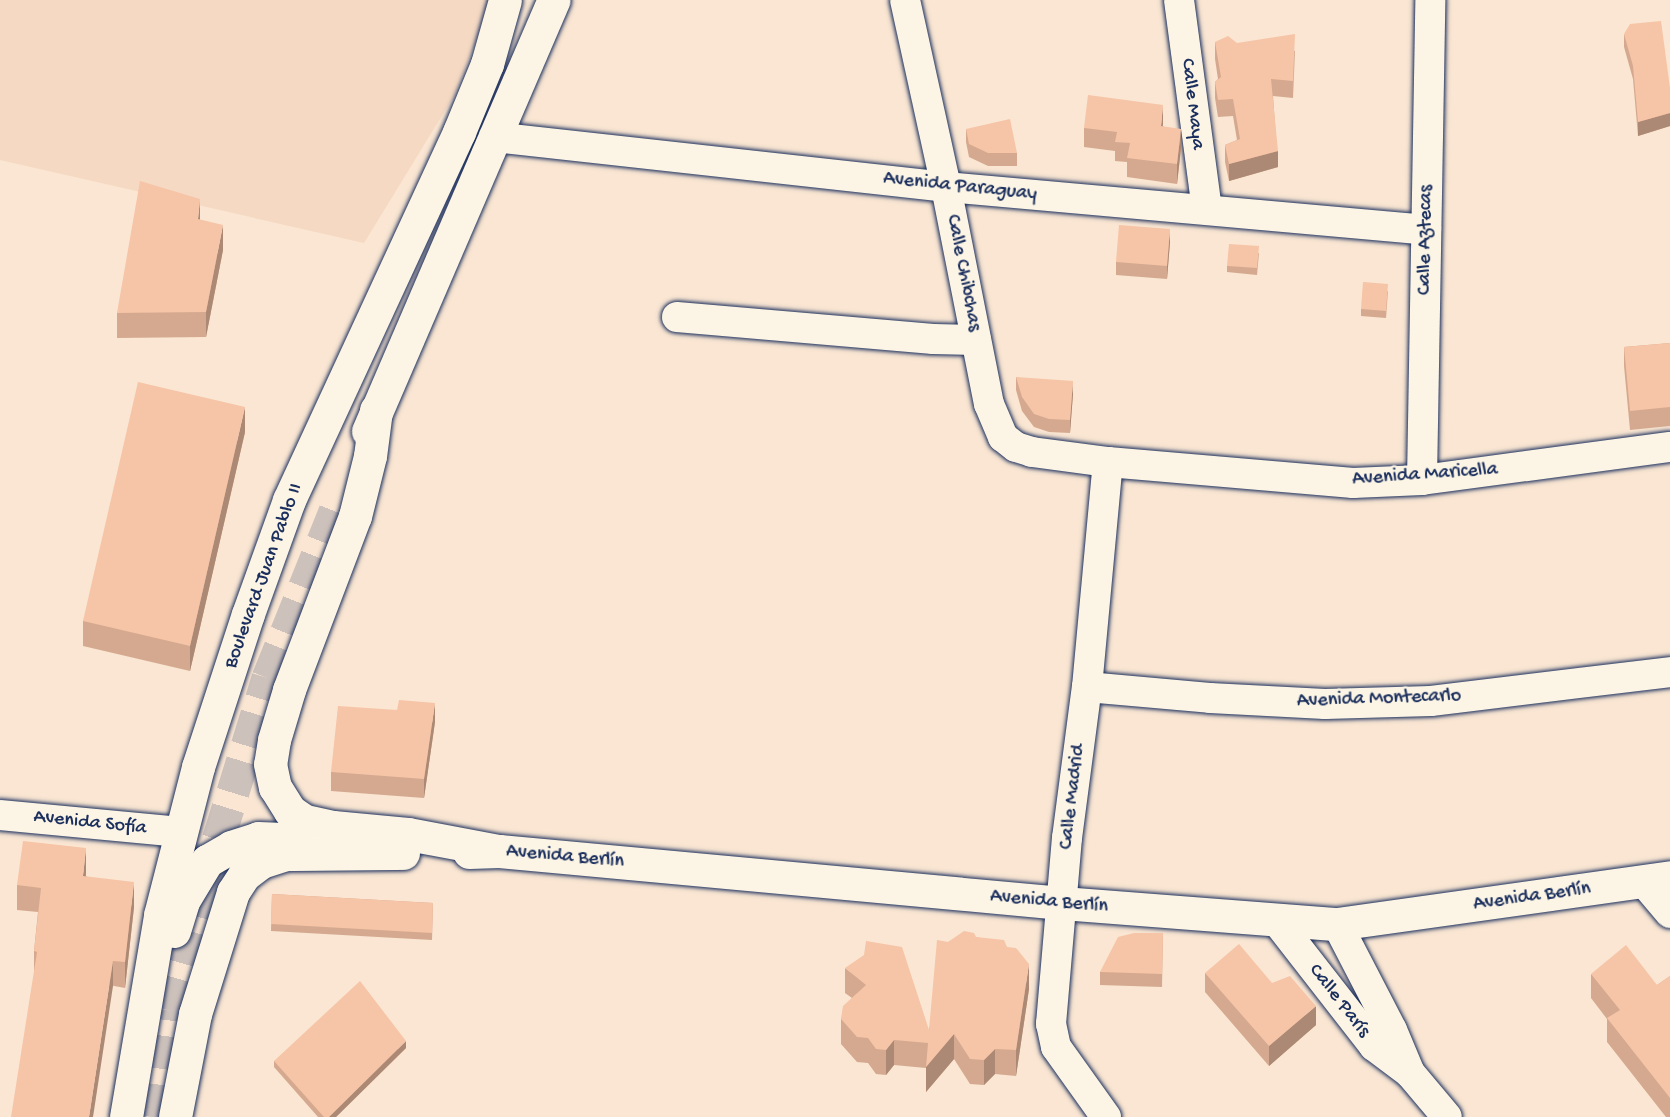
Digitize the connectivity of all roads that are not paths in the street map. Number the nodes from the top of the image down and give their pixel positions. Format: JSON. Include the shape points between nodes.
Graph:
{"nodes":[{"id":1,"x":505,"y":0,"type":"edge"},
{"id":2,"x":519,"y":0,"type":"edge"},
{"id":3,"x":543,"y":0,"type":"edge"},
{"id":4,"x":554,"y":0,"type":"edge"},
{"id":5,"x":905,"y":0,"type":"edge"},
{"id":6,"x":1179,"y":0,"type":"edge"},
{"id":7,"x":1430,"y":0,"type":"edge"},
{"id":8,"x":487,"y":64,"type":"junction"},
{"id":9,"x":526,"y":64,"type":"junction"},
{"id":10,"x":495,"y":137,"type":"junction"},
{"id":11,"x":946,"y":188,"type":"junction"},
{"id":12,"x":1207,"y":209,"type":"junction"},
{"id":13,"x":1426,"y":230,"type":"junction"},
{"id":14,"x":677,"y":317,"type":"dead end"},
{"id":15,"x":976,"y":340,"type":"junction"},
{"id":16,"x":376,"y":410,"type":"junction"},
{"id":17,"x":1670,"y":447,"type":"edge"},
{"id":18,"x":1108,"y":462,"type":"junction"},
{"id":19,"x":1422,"y":480,"type":"junction"},
{"id":20,"x":340,"y":499,"type":"tunnel mouth"},
{"id":21,"x":1670,"y":672,"type":"edge"},
{"id":22,"x":1087,"y":687,"type":"junction"},
{"id":23,"x":0,"y":814,"type":"edge"},
{"id":24,"x":181,"y":832,"type":"junction"},
{"id":25,"x":500,"y":851,"type":"junction"},
{"id":26,"x":427,"y":852,"type":"junction"},
{"id":27,"x":1657,"y":879,"type":"edge"},
{"id":28,"x":1062,"y":903,"type":"junction"},
{"id":29,"x":1670,"y":913,"type":"edge"},
{"id":30,"x":1276,"y":920,"type":"junction"},
{"id":31,"x":1337,"y":924,"type":"junction"},
{"id":32,"x":1410,"y":1073,"type":"junction"},
{"id":33,"x":126,"y":1117,"type":"edge"},
{"id":34,"x":139,"y":1117,"type":"edge"},
{"id":35,"x":175,"y":1117,"type":"edge"},
{"id":36,"x":1106,"y":1117,"type":"edge"},
{"id":37,"x":1447,"y":1117,"type":"edge"}],
"edges":[{"from":1,"to":8,"type":"main road","name":"Boulevard Juan Pablo II"},
{"from":2,"to":8,"type":"main road","name":"Boulevard Juan Pablo II"},
{"from":3,"to":9,"type":"main road"},
{"from":4,"to":9,"type":"main road"},
{"from":5,"to":11,"type":"street","name":"Calle Chibchas"},
{"from":6,"to":12,"type":"street","name":"Calle Maya"},
{"from":7,"to":13,"type":"street","name":"Calle Aztecas"},
{"from":8,"to":24,"type":"main road","name":"Boulevard Juan Pablo II","via":[[289,500],[202,756]]},
{"from":9,"to":10,"type":"main road"},
{"from":10,"to":11,"type":"street","name":"Avenida Paraguay"},
{"from":10,"to":16,"type":"main road"},
{"from":11,"to":12,"type":"street","name":"Avenida Paraguay"},
{"from":11,"to":15,"type":"street","name":"Calle Chibchas"},
{"from":12,"to":13,"type":"street","name":"Avenida Paraguay"},
{"from":13,"to":19,"type":"street","name":"Calle Aztecas"},
{"from":14,"to":15,"type":"street"},
{"from":15,"to":18,"type":"street","name":"Calle Chibchas","via":[[988,404],[1003,437],[1032,452]]},
{"from":16,"to":20,"type":"main road"},
{"from":16,"to":25,"type":"main road","via":[[370,456],[355,516],[274,740],[270,764],[275,787],[290,811],[305,821]]},
{"from":17,"to":19,"type":"street","name":"Avenida Maricella"},
{"from":18,"to":19,"type":"street","name":"Avenida Maricella","via":[[1353,483]]},
{"from":18,"to":22,"type":"street","name":"Calle Madrid"},
{"from":21,"to":22,"type":"street","name":"Avenida Montecarlo","via":[[1431,701],[1372,703],[1210,698]]},
{"from":22,"to":28,"type":"street","name":"Calle Madrid"},
{"from":23,"to":24,"type":"street","name":"Avenida Sofía"},
{"from":24,"to":33,"type":"main road","name":"Boulevard Juan Pablo II","via":[[160,915]]},
{"from":25,"to":26,"type":"main road","name":"Avenida Berlín"},
{"from":25,"to":28,"type":"main road","name":"Avenida Berlín"},
{"from":26,"to":34,"type":"main road","via":[[389,845],[267,838],[231,847],[207,861],[183,901],[168,950]]},
{"from":26,"to":35,"type":"main road","via":[[286,854],[261,862],[244,875],[233,892],[195,1014]]},
{"from":27,"to":29,"type":"street"},
{"from":27,"to":31,"type":"main road","name":"Avenida Berlín"},
{"from":28,"to":30,"type":"main road","name":"Avenida Berlín"},
{"from":28,"to":36,"type":"street","name":"Calle Madrid","via":[[1051,1024],[1056,1047]]},
{"from":30,"to":31,"type":"main road","name":"Avenida Berlín"},
{"from":30,"to":32,"type":"street","name":"Calle París","via":[[1374,1046]]},
{"from":31,"to":32,"type":"street","name":"Calle París"},
{"from":32,"to":37,"type":"street","name":"Calle París"}]}
